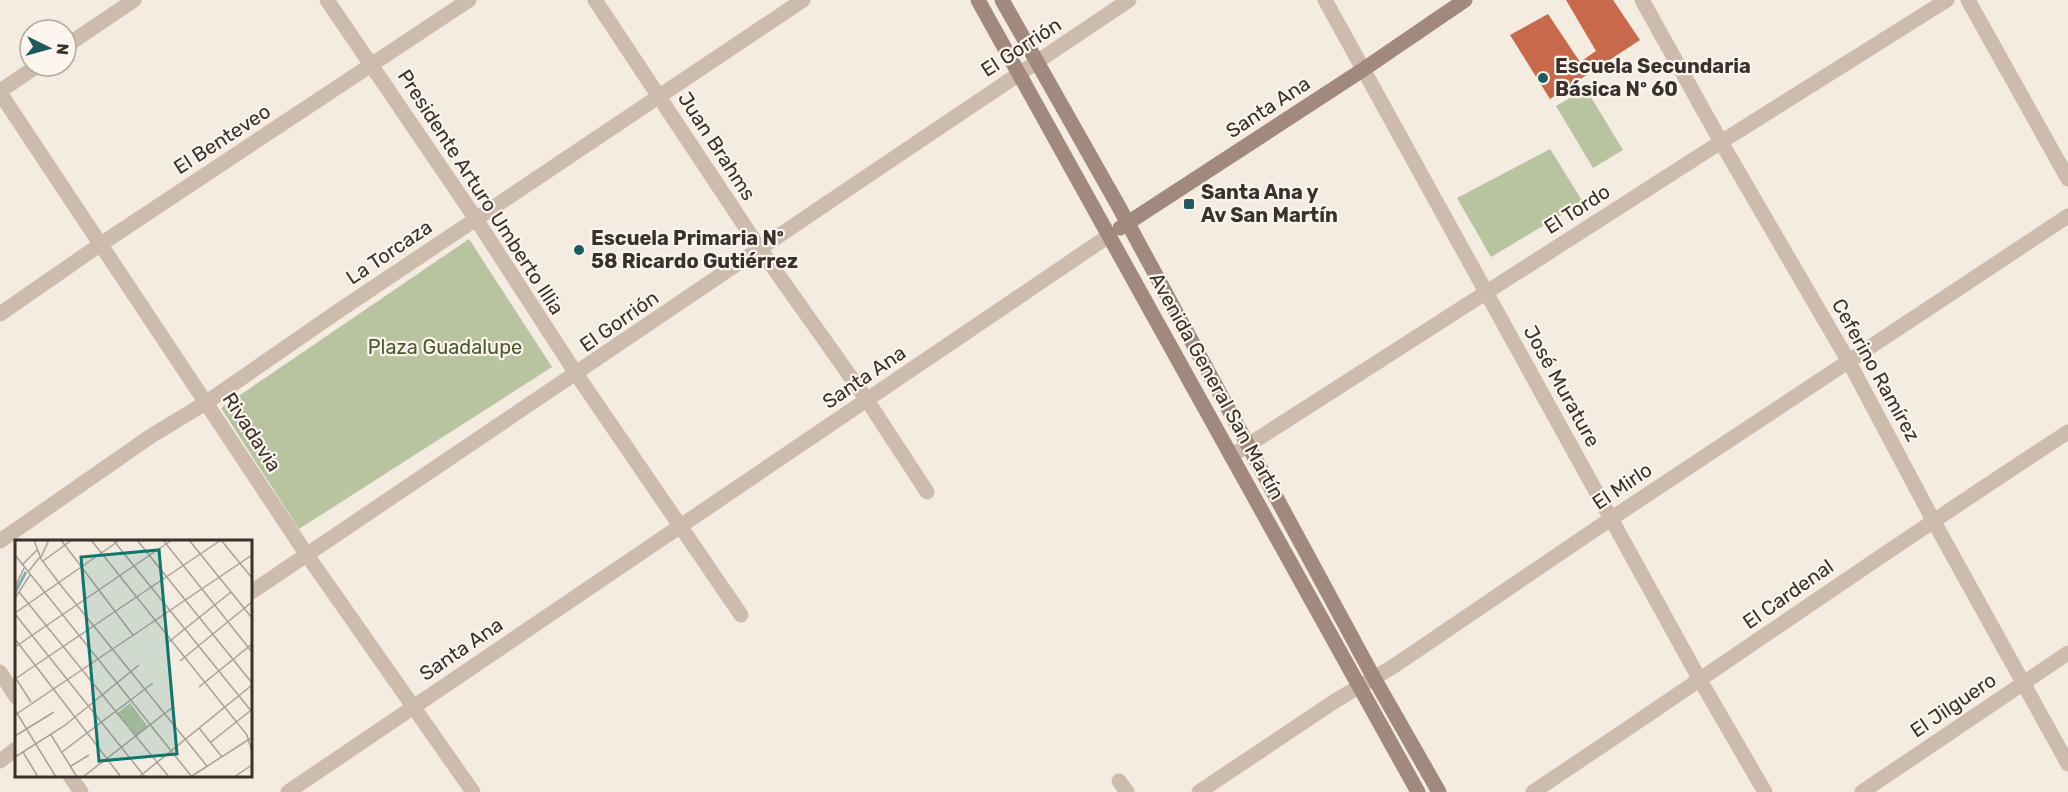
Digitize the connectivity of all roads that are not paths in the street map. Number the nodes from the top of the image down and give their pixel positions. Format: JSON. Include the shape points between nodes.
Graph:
{"nodes":[{"id":1,"x":134,"y":0,"type":"edge"},
{"id":2,"x":327,"y":0,"type":"edge"},
{"id":3,"x":469,"y":0,"type":"edge"},
{"id":4,"x":595,"y":0,"type":"edge"},
{"id":5,"x":803,"y":0,"type":"edge"},
{"id":6,"x":978,"y":0,"type":"edge"},
{"id":7,"x":1002,"y":0,"type":"edge"},
{"id":8,"x":1129,"y":0,"type":"edge"},
{"id":9,"x":1324,"y":0,"type":"edge"},
{"id":10,"x":1465,"y":0,"type":"edge"},
{"id":11,"x":1641,"y":0,"type":"edge"},
{"id":12,"x":1947,"y":0,"type":"edge"},
{"id":13,"x":1968,"y":0,"type":"edge"},
{"id":14,"x":78,"y":38,"type":"edge"},
{"id":15,"x":1036,"y":62,"type":"junction"},
{"id":16,"x":372,"y":65,"type":"junction"},
{"id":17,"x":1364,"y":69,"type":"junction"},
{"id":18,"x":1019,"y":73,"type":"junction"},
{"id":19,"x":20,"y":78,"type":"edge"},
{"id":20,"x":0,"y":92,"type":"edge"},
{"id":21,"x":660,"y":95,"type":"junction"},
{"id":22,"x":1721,"y":142,"type":"junction"},
{"id":23,"x":2068,"y":179,"type":"edge"},
{"id":24,"x":2068,"y":216,"type":"edge"},
{"id":25,"x":476,"y":219,"type":"junction"},
{"id":26,"x":1127,"y":222,"type":"junction"},
{"id":27,"x":1110,"y":235,"type":"junction"},
{"id":28,"x":101,"y":244,"type":"junction"},
{"id":29,"x":760,"y":249,"type":"junction"},
{"id":30,"x":1485,"y":293,"type":"junction"},
{"id":31,"x":0,"y":315,"type":"edge"},
{"id":32,"x":1849,"y":362,"type":"junction"},
{"id":33,"x":577,"y":375,"type":"junction"},
{"id":34,"x":867,"y":400,"type":"junction"},
{"id":35,"x":207,"y":402,"type":"junction"},
{"id":36,"x":2068,"y":432,"type":"edge"},
{"id":37,"x":1247,"y":447,"type":"junction"},
{"id":38,"x":1231,"y":456,"type":"junction"},
{"id":39,"x":927,"y":492,"type":"dead end"},
{"id":40,"x":1612,"y":518,"type":"junction"},
{"id":41,"x":1933,"y":520,"type":"junction"},
{"id":42,"x":680,"y":526,"type":"junction"},
{"id":43,"x":0,"y":541,"type":"edge"},
{"id":44,"x":308,"y":555,"type":"junction"},
{"id":45,"x":1324,"y":587,"type":"junction"},
{"id":46,"x":252,"y":592,"type":"edge"},
{"id":47,"x":1310,"y":596,"type":"junction"},
{"id":48,"x":741,"y":615,"type":"dead end"},
{"id":49,"x":2068,"y":653,"type":"edge"},
{"id":50,"x":0,"y":672,"type":"edge"},
{"id":51,"x":1374,"y":678,"type":"junction"},
{"id":52,"x":1700,"y":680,"type":"junction"},
{"id":53,"x":2024,"y":682,"type":"junction"},
{"id":54,"x":1360,"y":686,"type":"junction"},
{"id":55,"x":15,"y":695,"type":"edge"},
{"id":56,"x":414,"y":706,"type":"junction"},
{"id":57,"x":15,"y":750,"type":"edge"},
{"id":58,"x":0,"y":761,"type":"edge"},
{"id":59,"x":2068,"y":764,"type":"edge"},
{"id":60,"x":71,"y":777,"type":"edge"},
{"id":61,"x":81,"y":792,"type":"edge"},
{"id":62,"x":288,"y":792,"type":"edge"},
{"id":63,"x":473,"y":792,"type":"edge"},
{"id":64,"x":1199,"y":792,"type":"edge"},
{"id":65,"x":1418,"y":792,"type":"edge"},
{"id":66,"x":1439,"y":792,"type":"edge"},
{"id":67,"x":1533,"y":792,"type":"edge"},
{"id":68,"x":1765,"y":792,"type":"edge"},
{"id":69,"x":1862,"y":792,"type":"edge"}],
"edges":[{"from":1,"to":14,"type":"street"},
{"from":2,"to":16,"type":"street","name":"Presidente Arturo Umberto Illia"},
{"from":3,"to":16,"type":"street","name":"El Benteveo"},
{"from":4,"to":21,"type":"street","name":"Juan Brahms"},
{"from":5,"to":21,"type":"street","name":"La Torcaza"},
{"from":6,"to":18,"type":"main road","name":"Avenida General San Martín"},
{"from":7,"to":15,"type":"main road","name":"Avenida General San Martín"},
{"from":8,"to":15,"type":"street","name":"El Gorrión"},
{"from":9,"to":17,"type":"street","name":"José Murature"},
{"from":10,"to":17,"type":"main road","name":"Santa Ana"},
{"from":11,"to":22,"type":"street","name":"Ceferino Ramírez"},
{"from":12,"to":22,"type":"street","name":"El Tordo"},
{"from":13,"to":23,"type":"street"},
{"from":15,"to":18,"type":"street","name":"El Gorrión"},
{"from":15,"to":26,"type":"main road","name":"Avenida General San Martín"},
{"from":16,"to":25,"type":"street","name":"Presidente Arturo Umberto Illia"},
{"from":16,"to":28,"type":"street","name":"El Benteveo"},
{"from":17,"to":26,"type":"main road","name":"Santa Ana"},
{"from":17,"to":30,"type":"street","name":"José Murature"},
{"from":18,"to":27,"type":"main road","name":"Avenida General San Martín"},
{"from":18,"to":29,"type":"street","name":"El Gorrión"},
{"from":19,"to":20,"type":"street"},
{"from":20,"to":28,"type":"street","name":"Rivadavia"},
{"from":21,"to":25,"type":"street","name":"La Torcaza"},
{"from":21,"to":29,"type":"street","name":"Juan Brahms"},
{"from":22,"to":30,"type":"street","name":"El Tordo"},
{"from":22,"to":32,"type":"street","name":"Ceferino Ramírez"},
{"from":24,"to":32,"type":"street","name":"El Mirlo"},
{"from":25,"to":33,"type":"street","name":"Presidente Arturo Umberto Illia"},
{"from":25,"to":35,"type":"street","name":"La Torcaza"},
{"from":26,"to":27,"type":"main road","name":"Santa Ana"},
{"from":26,"to":37,"type":"main road","name":"Avenida General San Martín"},
{"from":27,"to":34,"type":"street","name":"Santa Ana"},
{"from":27,"to":38,"type":"main road","name":"Avenida General San Martín"},
{"from":28,"to":31,"type":"street","name":"El Benteveo"},
{"from":28,"to":35,"type":"street","name":"Rivadavia"},
{"from":29,"to":33,"type":"street","name":"El Gorrión"},
{"from":29,"to":34,"type":"street","name":"Juan Brahms"},
{"from":30,"to":37,"type":"street","name":"El Tordo"},
{"from":30,"to":40,"type":"street","name":"José Murature"},
{"from":32,"to":40,"type":"street","name":"El Mirlo"},
{"from":32,"to":41,"type":"street","name":"Ceferino Ramírez"},
{"from":33,"to":42,"type":"street","name":"Presidente Arturo Umberto Illia"},
{"from":33,"to":44,"type":"street","name":"El Gorrión"},
{"from":34,"to":39,"type":"street","name":"Juan Brahms"},
{"from":34,"to":42,"type":"street","name":"Santa Ana"},
{"from":35,"to":43,"type":"street","name":"La Torcaza"},
{"from":35,"to":44,"type":"street","name":"Rivadavia"},
{"from":36,"to":41,"type":"street","name":"El Cardenal"},
{"from":37,"to":38,"type":"street","name":"El Tordo"},
{"from":37,"to":45,"type":"main road","name":"Avenida General San Martín"},
{"from":38,"to":47,"type":"main road","name":"Avenida General San Martín"},
{"from":40,"to":51,"type":"street","name":"El Mirlo"},
{"from":40,"to":52,"type":"street","name":"José Murature"},
{"from":41,"to":52,"type":"street","name":"El Cardenal"},
{"from":41,"to":53,"type":"street","name":"Ceferino Ramírez"},
{"from":42,"to":48,"type":"street","name":"Presidente Arturo Umberto Illia"},
{"from":42,"to":56,"type":"street","name":"Santa Ana"},
{"from":44,"to":46,"type":"street","name":"El Gorrión"},
{"from":44,"to":56,"type":"street","name":"Rivadavia"},
{"from":45,"to":47,"type":"main road"},
{"from":45,"to":51,"type":"main road","name":"Avenida General San Martín"},
{"from":47,"to":54,"type":"main road","name":"Avenida General San Martín"},
{"from":49,"to":53,"type":"street","name":"El Jilguero"},
{"from":50,"to":55,"type":"street"},
{"from":51,"to":54,"type":"street","name":"El Mirlo"},
{"from":51,"to":66,"type":"main road","name":"Avenida General San Martín"},
{"from":52,"to":67,"type":"street","name":"El Cardenal"},
{"from":52,"to":68,"type":"street","name":"José Murature"},
{"from":53,"to":59,"type":"street","name":"Ceferino Ramírez"},
{"from":53,"to":69,"type":"street","name":"El Jilguero"},
{"from":54,"to":64,"type":"street","name":"El Mirlo"},
{"from":54,"to":65,"type":"main road","name":"Avenida General San Martín"},
{"from":56,"to":62,"type":"street","name":"Santa Ana"},
{"from":56,"to":63,"type":"street","name":"Rivadavia"},
{"from":57,"to":58,"type":"street"},
{"from":60,"to":61,"type":"street"}]}
